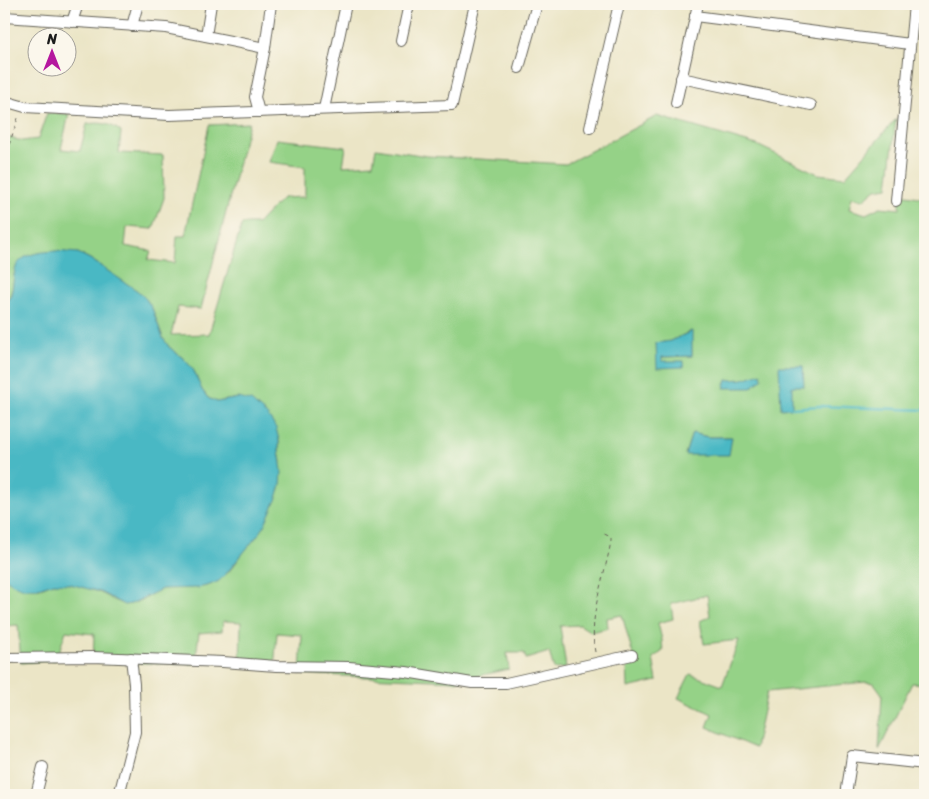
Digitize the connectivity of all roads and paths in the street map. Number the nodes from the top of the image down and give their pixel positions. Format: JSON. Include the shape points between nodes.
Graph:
{"nodes":[{"id":1,"x":78,"y":4,"type":"edge"},
{"id":2,"x":138,"y":4,"type":"edge"},
{"id":3,"x":211,"y":4,"type":"edge"},
{"id":4,"x":271,"y":4,"type":"edge"},
{"id":5,"x":346,"y":4,"type":"edge"},
{"id":6,"x":409,"y":4,"type":"edge"},
{"id":7,"x":475,"y":4,"type":"edge"},
{"id":8,"x":537,"y":4,"type":"edge"},
{"id":9,"x":620,"y":4,"type":"edge"},
{"id":10,"x":698,"y":4,"type":"edge"},
{"id":11,"x":914,"y":4,"type":"edge"},
{"id":12,"x":695,"y":16,"type":"junction"},
{"id":13,"x":4,"y":17,"type":"edge"},
{"id":14,"x":72,"y":22,"type":"junction"},
{"id":15,"x":132,"y":26,"type":"junction"},
{"id":16,"x":206,"y":36,"type":"junction"},
{"id":17,"x":401,"y":41,"type":"dead end"},
{"id":18,"x":910,"y":44,"type":"junction"},
{"id":19,"x":265,"y":48,"type":"junction"},
{"id":20,"x":519,"y":68,"type":"dead end"},
{"id":21,"x":681,"y":78,"type":"junction"},
{"id":22,"x":4,"y":101,"type":"edge"},
{"id":23,"x":676,"y":103,"type":"dead end"},
{"id":24,"x":811,"y":105,"type":"dead end"},
{"id":25,"x":25,"y":107,"type":"junction"},
{"id":26,"x":324,"y":109,"type":"junction"},
{"id":27,"x":259,"y":112,"type":"junction"},
{"id":28,"x":590,"y":128,"type":"dead end"},
{"id":29,"x":4,"y":160,"type":"edge"},
{"id":30,"x":896,"y":201,"type":"dead end"},
{"id":31,"x":602,"y":533,"type":"dead end"},
{"id":32,"x":632,"y":655,"type":"dead end"},
{"id":33,"x":4,"y":658,"type":"edge"},
{"id":34,"x":132,"y":658,"type":"junction"},
{"id":35,"x":597,"y":663,"type":"junction"},
{"id":36,"x":925,"y":764,"type":"edge"},
{"id":37,"x":43,"y":767,"type":"dead end"},
{"id":38,"x":36,"y":795,"type":"edge"},
{"id":39,"x":119,"y":795,"type":"edge"},
{"id":40,"x":846,"y":795,"type":"edge"}],
"edges":[{"from":1,"to":14,"type":"street"},
{"from":2,"to":15,"type":"street"},
{"from":3,"to":16,"type":"street"},
{"from":4,"to":19,"type":"street"},
{"from":5,"to":26,"type":"street"},
{"from":6,"to":17,"type":"street"},
{"from":7,"to":26,"type":"street","via":[[452,105]]},
{"from":8,"to":20,"type":"street"},
{"from":9,"to":28,"type":"street"},
{"from":10,"to":12,"type":"street"},
{"from":11,"to":18,"type":"street"},
{"from":12,"to":18,"type":"street"},
{"from":12,"to":21,"type":"street"},
{"from":13,"to":14,"type":"street"},
{"from":14,"to":15,"type":"street"},
{"from":15,"to":16,"type":"street","via":[[166,28]]},
{"from":16,"to":19,"type":"street"},
{"from":18,"to":30,"type":"street"},
{"from":19,"to":27,"type":"street","via":[[255,97]]},
{"from":21,"to":23,"type":"street"},
{"from":21,"to":24,"type":"street"},
{"from":22,"to":25,"type":"street"},
{"from":25,"to":27,"type":"street","via":[[169,114]]},
{"from":25,"to":29,"type":"path","via":[[21,109]]},
{"from":26,"to":27,"type":"street"},
{"from":31,"to":35,"type":"path","via":[[611,541],[594,619]]},
{"from":32,"to":35,"type":"street"},
{"from":33,"to":34,"type":"street"},
{"from":34,"to":35,"type":"street","via":[[349,667],[472,683],[506,683]]},
{"from":34,"to":39,"type":"street","via":[[135,732]]},
{"from":36,"to":40,"type":"street","via":[[852,756]]},
{"from":37,"to":38,"type":"street"}]}
